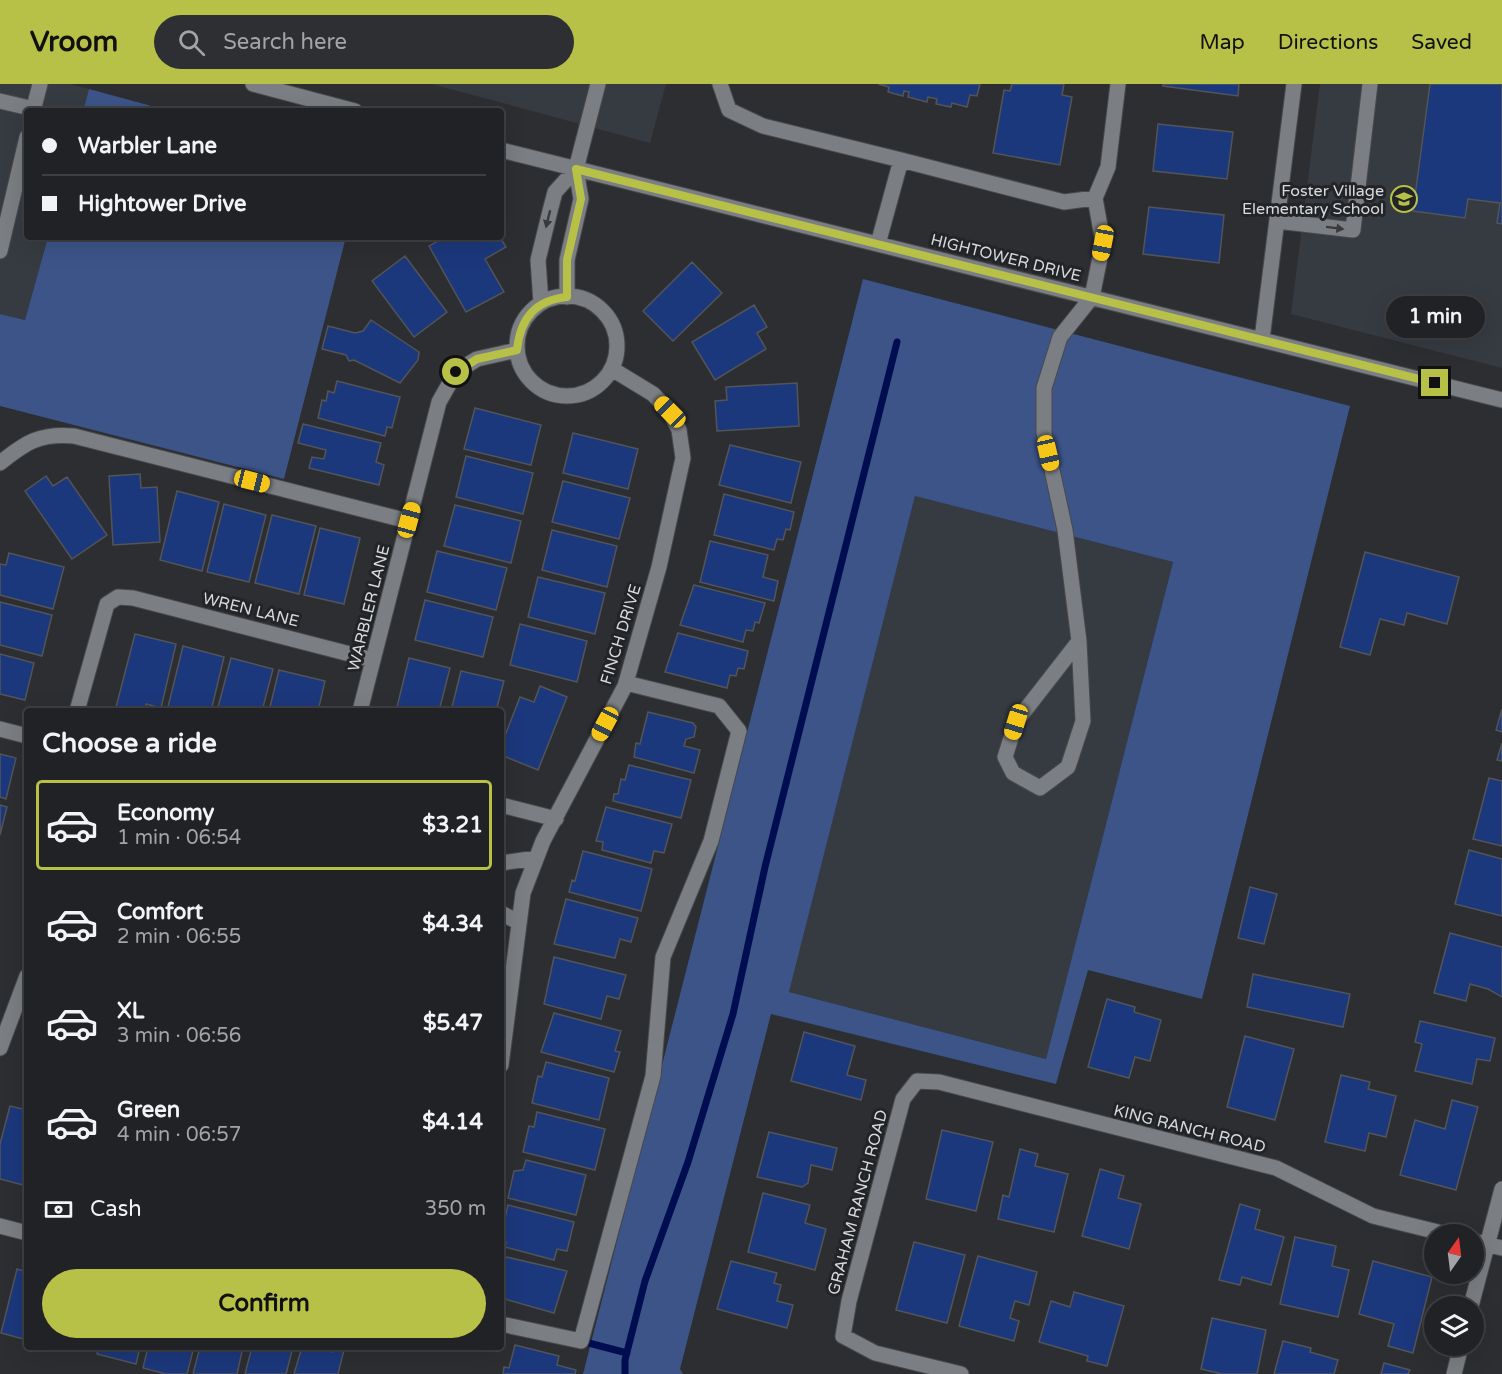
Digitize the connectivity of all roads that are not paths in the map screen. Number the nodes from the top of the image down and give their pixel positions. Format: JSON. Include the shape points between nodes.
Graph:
{"nodes":[{"id":1,"x":40,"y":84,"type":"edge"},
{"id":2,"x":253,"y":84,"type":"edge"},
{"id":3,"x":598,"y":84,"type":"edge"},
{"id":4,"x":720,"y":84,"type":"edge"},
{"id":5,"x":1118,"y":84,"type":"edge"},
{"id":6,"x":1294,"y":84,"type":"edge"},
{"id":7,"x":1370,"y":84,"type":"edge"},
{"id":8,"x":288,"y":88,"type":"edge"},
{"id":9,"x":0,"y":101,"type":"edge"},
{"id":10,"x":26,"y":108,"type":"edge"},
{"id":11,"x":34,"y":108,"type":"edge"},
{"id":12,"x":346,"y":108,"type":"edge"},
{"id":13,"x":24,"y":150,"type":"edge"},
{"id":14,"x":504,"y":151,"type":"edge"},
{"id":15,"x":901,"y":160,"type":"junction"},
{"id":16,"x":576,"y":169,"type":"junction"},
{"id":17,"x":1095,"y":198,"type":"junction"},
{"id":18,"x":1277,"y":221,"type":"junction"},
{"id":19,"x":878,"y":244,"type":"junction"},
{"id":20,"x":0,"y":251,"type":"edge"},
{"id":21,"x":567,"y":297,"type":"junction"},
{"id":22,"x":1092,"y":297,"type":"junction"},
{"id":23,"x":541,"y":303,"type":"junction"},
{"id":24,"x":1262,"y":339,"type":"junction"},
{"id":25,"x":517,"y":350,"type":"junction"},
{"id":26,"x":612,"y":369,"type":"junction"},
{"id":27,"x":1502,"y":400,"type":"edge"},
{"id":28,"x":0,"y":463,"type":"edge"},
{"id":29,"x":408,"y":521,"type":"junction"},
{"id":30,"x":1079,"y":641,"type":"junction"},
{"id":31,"x":374,"y":660,"type":"junction"},
{"id":32,"x":626,"y":683,"type":"junction"},
{"id":33,"x":78,"y":708,"type":"edge"},
{"id":34,"x":361,"y":708,"type":"edge"},
{"id":35,"x":0,"y":729,"type":"edge"},
{"id":36,"x":24,"y":735,"type":"edge"},
{"id":37,"x":504,"y":806,"type":"edge"},
{"id":38,"x":556,"y":819,"type":"junction"},
{"id":39,"x":536,"y":858,"type":"junction"},
{"id":40,"x":504,"y":863,"type":"edge"},
{"id":41,"x":504,"y":915,"type":"edge"},
{"id":42,"x":518,"y":922,"type":"junction"},
{"id":43,"x":24,"y":984,"type":"edge"},
{"id":44,"x":504,"y":1040,"type":"edge"},
{"id":45,"x":0,"y":1048,"type":"edge"},
{"id":46,"x":917,"y":1081,"type":"joint"},
{"id":47,"x":1502,"y":1189,"type":"edge"},
{"id":48,"x":0,"y":1226,"type":"edge"},
{"id":49,"x":1424,"y":1229,"type":"edge"},
{"id":50,"x":24,"y":1232,"type":"edge"},
{"id":51,"x":1487,"y":1245,"type":"edge"},
{"id":52,"x":1474,"y":1296,"type":"edge"},
{"id":53,"x":504,"y":1325,"type":"edge"},
{"id":54,"x":1458,"y":1356,"type":"edge"},
{"id":55,"x":961,"y":1374,"type":"edge"},
{"id":56,"x":1454,"y":1374,"type":"edge"}],
"edges":[{"from":1,"to":11,"type":"street"},
{"from":2,"to":8,"type":"street"},
{"from":3,"to":16,"type":"street"},
{"from":4,"to":15,"type":"street","via":[[729,110],[764,126]]},
{"from":5,"to":17,"type":"street","via":[[1108,167]]},
{"from":6,"to":18,"type":"street"},
{"from":18,"to":7,"type":"street","one_way":true,"via":[[1353,230]]},
{"from":8,"to":12,"type":"street"},
{"from":9,"to":10,"type":"street"},
{"from":13,"to":20,"type":"street"},
{"from":14,"to":16,"type":"street","name":"HIGHTOWER DRIVE"},
{"from":15,"to":17,"type":"street","via":[[1064,202]]},
{"from":15,"to":19,"type":"street"},
{"from":16,"to":19,"type":"street","name":"HIGHTOWER DRIVE"},
{"from":16,"to":21,"type":"street","via":[[581,199],[567,260]]},
{"from":16,"to":23,"type":"street","one_way":true,"via":[[555,192],[550,211],[538,260]]},
{"from":17,"to":22,"type":"street","via":[[1103,243]]},
{"from":18,"to":24,"type":"street"},
{"from":19,"to":22,"type":"street","name":"HIGHTOWER DRIVE"},
{"from":21,"to":23,"type":"street"},
{"from":21,"to":26,"type":"street","via":[[581,298],[597,306],[609,319],[616,334],[617,352]]},
{"from":22,"to":24,"type":"street","name":"HIGHTOWER DRIVE"},
{"from":22,"to":30,"type":"street","via":[[1060,337],[1044,388],[1044,434],[1065,530]]},
{"from":23,"to":25,"type":"street","via":[[527,315],[519,332]]},
{"from":24,"to":27,"type":"street","name":"HIGHTOWER DRIVE"},
{"from":25,"to":26,"type":"street","via":[[521,368],[548,393],[585,393],[601,383]]},
{"from":25,"to":29,"type":"street","name":"WARBLER LANE","via":[[477,359],[456,372],[439,402]]},
{"from":26,"to":32,"type":"street","name":"FINCH DRIVE","via":[[653,394],[670,412],[679,430],[683,458],[659,567]]},
{"from":28,"to":29,"type":"street","via":[[27,443],[51,434],[74,436]]},
{"from":29,"to":31,"type":"street","name":"WARBLER LANE"},
{"from":30,"to":30,"type":"street","via":[[1083,721],[1068,766],[1040,788],[1013,773],[1005,757],[1016,722]]},
{"from":31,"to":33,"type":"street","name":"WREN LANE","via":[[118,597],[107,604]]},
{"from":31,"to":34,"type":"street","name":"WARBLER LANE"},
{"from":32,"to":38,"type":"street","name":"FINCH DRIVE"},
{"from":32,"to":53,"type":"street","via":[[718,706],[739,731],[711,841],[663,957],[653,1076],[581,1341]]},
{"from":35,"to":36,"type":"street"},
{"from":37,"to":38,"type":"street"},
{"from":38,"to":39,"type":"street","name":"FINCH DRIVE"},
{"from":39,"to":40,"type":"street"},
{"from":39,"to":42,"type":"street","name":"FINCH DRIVE","via":[[523,893]]},
{"from":41,"to":42,"type":"street"},
{"from":42,"to":44,"type":"street","name":"FINCH DRIVE"},
{"from":43,"to":45,"type":"street"},
{"from":46,"to":49,"type":"street","name":"KING RANCH ROAD","via":[[939,1082],[1276,1168],[1373,1216]]},
{"from":46,"to":55,"type":"street","name":"GRAHAM RANCH ROAD","via":[[903,1099],[843,1336],[875,1353]]},
{"from":47,"to":51,"type":"street"},
{"from":48,"to":50,"type":"street"},
{"from":51,"to":52,"type":"street"},
{"from":54,"to":56,"type":"street"}]}
